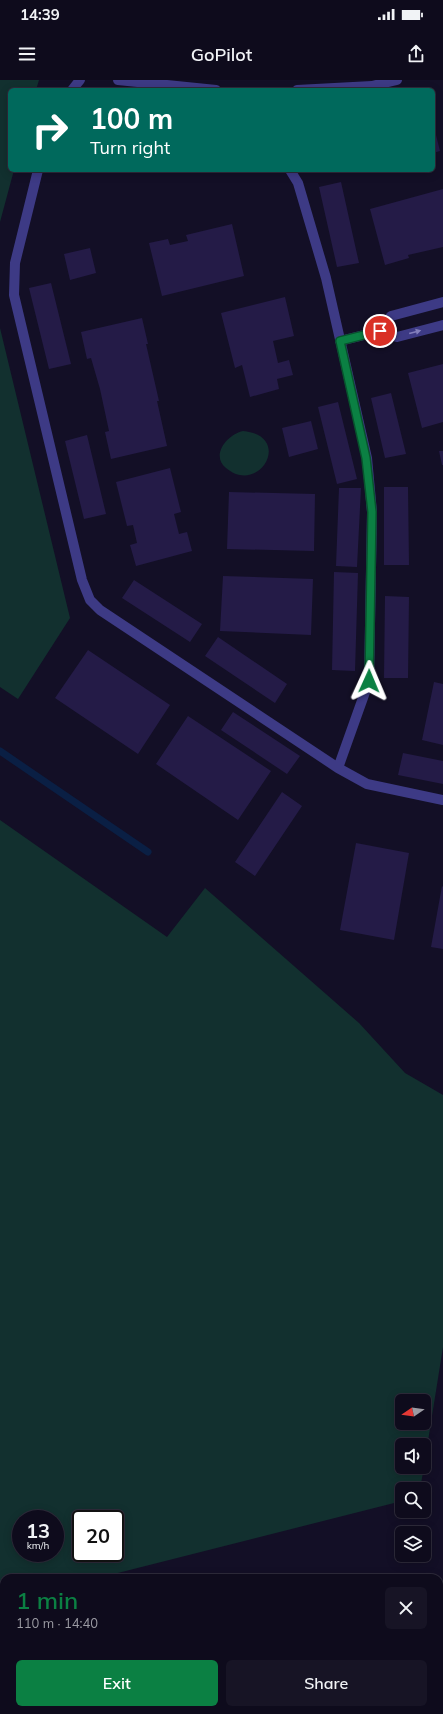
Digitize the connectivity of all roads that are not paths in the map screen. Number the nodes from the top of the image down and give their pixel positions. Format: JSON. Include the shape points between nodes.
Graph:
{"nodes":[{"id":1,"x":80,"y":80,"type":"edge"},
{"id":2,"x":118,"y":80,"type":"edge"},
{"id":3,"x":397,"y":80,"type":"edge"},
{"id":4,"x":74,"y":88,"type":"edge"},
{"id":5,"x":196,"y":88,"type":"edge"},
{"id":6,"x":335,"y":88,"type":"edge"},
{"id":7,"x":38,"y":172,"type":"edge"},
{"id":8,"x":291,"y":172,"type":"edge"},
{"id":9,"x":443,"y":302,"type":"edge"},
{"id":10,"x":443,"y":324,"type":"edge"},
{"id":11,"x":380,"y":331,"type":"junction"},
{"id":12,"x":340,"y":341,"type":"junction"},
{"id":13,"x":338,"y":768,"type":"junction"},
{"id":14,"x":443,"y":800,"type":"edge"}],
"edges":[{"from":1,"to":4,"type":"lane"},
{"from":2,"to":5,"type":"lane"},
{"from":3,"to":6,"type":"lane","via":[[372,86]]},
{"from":7,"to":13,"type":"lane","via":[[15,263],[14,295],[82,580],[90,600],[100,610]]},
{"from":8,"to":12,"type":"lane","via":[[298,183],[326,278]]},
{"from":9,"to":11,"type":"lane","via":[[391,316]]},
{"from":11,"to":10,"type":"lane","one_way":true,"via":[[397,336]]},
{"from":11,"to":12,"type":"lane"},
{"from":12,"to":13,"type":"lane","via":[[366,458],[372,512],[369,681]]},
{"from":13,"to":14,"type":"lane","via":[[367,784]]}]}
